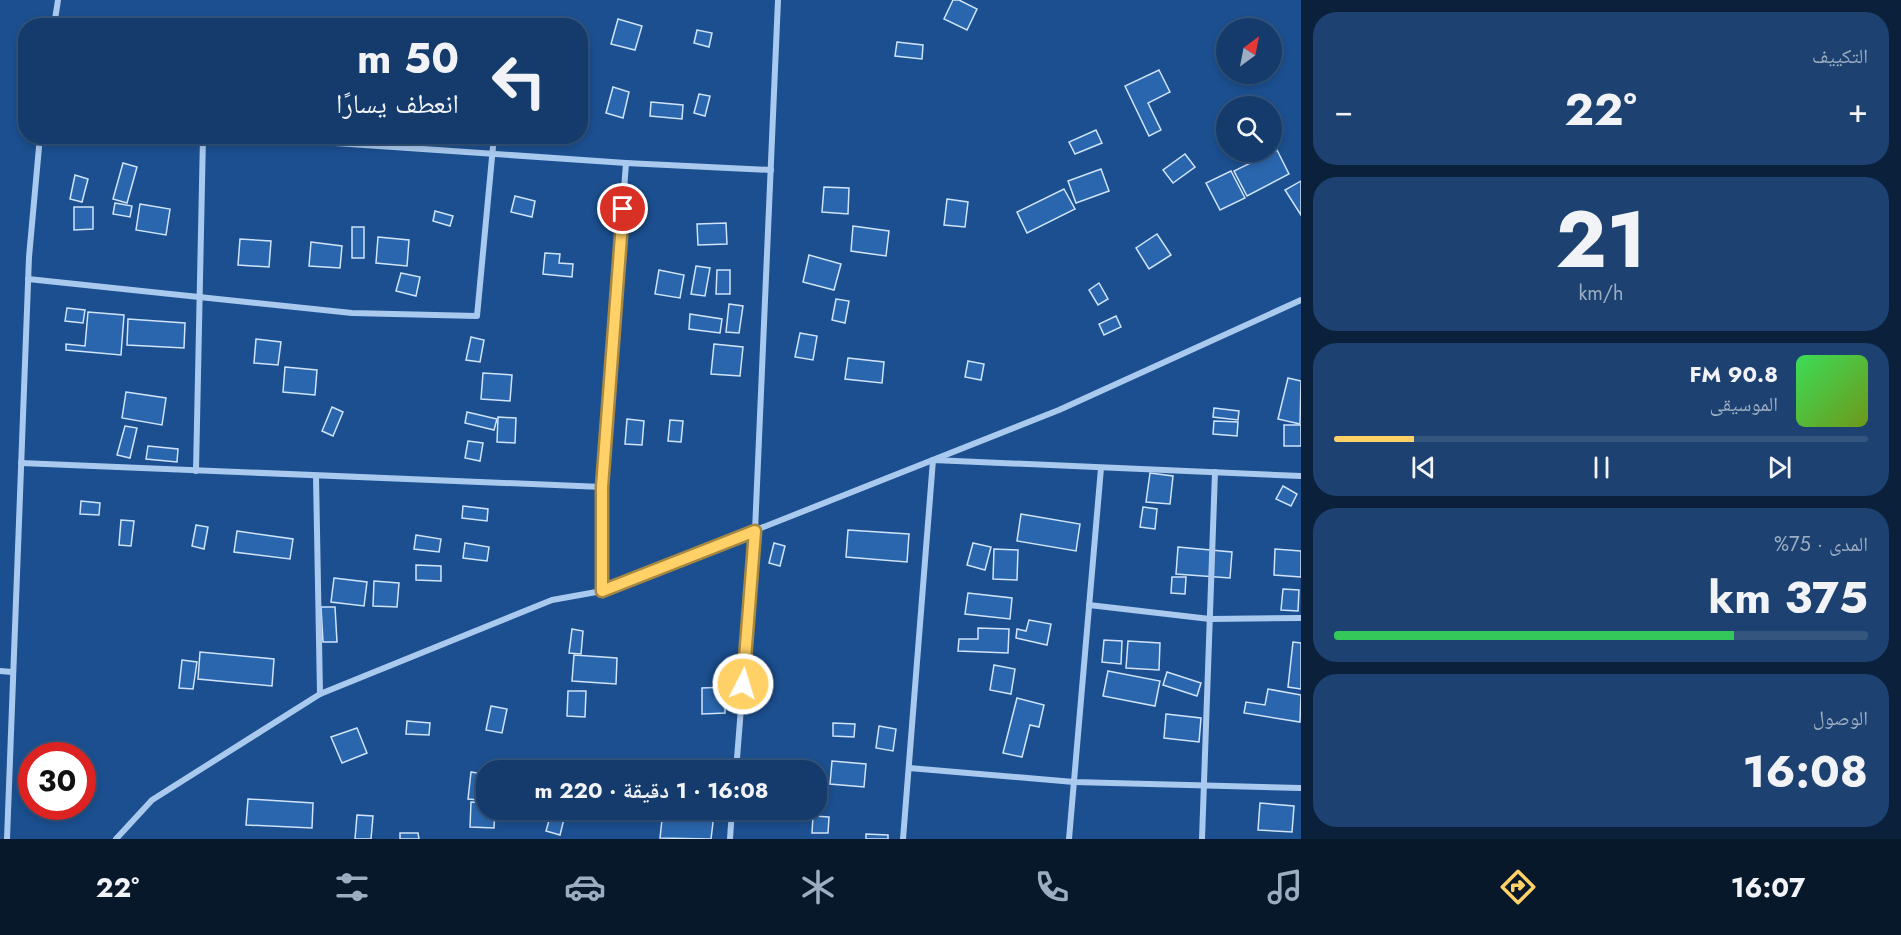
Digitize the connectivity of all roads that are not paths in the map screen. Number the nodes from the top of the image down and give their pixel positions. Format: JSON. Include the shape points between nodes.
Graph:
{"nodes":[{"id":1,"x":58,"y":0,"type":"edge"},
{"id":2,"x":778,"y":0,"type":"edge"},
{"id":3,"x":55,"y":18,"type":"edge"},
{"id":4,"x":39,"y":144,"type":"edge"},
{"id":5,"x":203,"y":144,"type":"edge"},
{"id":6,"x":349,"y":144,"type":"edge"},
{"id":7,"x":493,"y":144,"type":"edge"},
{"id":8,"x":492,"y":154,"type":"junction"},
{"id":9,"x":626,"y":163,"type":"junction"},
{"id":10,"x":771,"y":170,"type":"junction"},
{"id":11,"x":28,"y":279,"type":"junction"},
{"id":12,"x":200,"y":297,"type":"junction"},
{"id":13,"x":1301,"y":300,"type":"edge"},
{"id":14,"x":933,"y":460,"type":"junction"},
{"id":15,"x":21,"y":464,"type":"junction"},
{"id":16,"x":1101,"y":468,"type":"junction"},
{"id":17,"x":196,"y":471,"type":"junction"},
{"id":18,"x":1215,"y":472,"type":"junction"},
{"id":19,"x":316,"y":476,"type":"junction"},
{"id":20,"x":1301,"y":476,"type":"edge"},
{"id":21,"x":602,"y":487,"type":"junction"},
{"id":22,"x":755,"y":531,"type":"junction"},
{"id":23,"x":602,"y":591,"type":"junction"},
{"id":24,"x":1089,"y":605,"type":"junction"},
{"id":25,"x":1301,"y":618,"type":"edge"},
{"id":26,"x":1210,"y":619,"type":"junction"},
{"id":27,"x":0,"y":671,"type":"edge"},
{"id":28,"x":12,"y":672,"type":"junction"},
{"id":29,"x":320,"y":694,"type":"junction"},
{"id":30,"x":737,"y":760,"type":"edge"},
{"id":31,"x":909,"y":768,"type":"junction"},
{"id":32,"x":1074,"y":782,"type":"junction"},
{"id":33,"x":1204,"y":785,"type":"junction"},
{"id":34,"x":1301,"y":789,"type":"edge"},
{"id":35,"x":731,"y":820,"type":"edge"},
{"id":36,"x":7,"y":839,"type":"edge"},
{"id":37,"x":116,"y":839,"type":"edge"},
{"id":38,"x":730,"y":839,"type":"edge"},
{"id":39,"x":903,"y":839,"type":"edge"},
{"id":40,"x":1069,"y":839,"type":"edge"},
{"id":41,"x":1202,"y":839,"type":"edge"}],
"edges":[{"from":1,"to":3,"type":"street"},
{"from":2,"to":10,"type":"street"},
{"from":4,"to":11,"type":"street"},
{"from":5,"to":12,"type":"street"},
{"from":6,"to":8,"type":"street"},
{"from":7,"to":8,"type":"street"},
{"from":8,"to":9,"type":"street"},
{"from":8,"to":12,"type":"street","via":[[477,316],[352,313]]},
{"from":9,"to":10,"type":"street"},
{"from":9,"to":21,"type":"street"},
{"from":10,"to":22,"type":"street"},
{"from":11,"to":12,"type":"street"},
{"from":11,"to":15,"type":"street"},
{"from":12,"to":17,"type":"street"},
{"from":13,"to":14,"type":"street","via":[[1059,410]]},
{"from":14,"to":16,"type":"street"},
{"from":14,"to":22,"type":"street"},
{"from":14,"to":31,"type":"street"},
{"from":15,"to":17,"type":"street"},
{"from":15,"to":28,"type":"street"},
{"from":16,"to":18,"type":"street"},
{"from":16,"to":24,"type":"street"},
{"from":17,"to":19,"type":"street"},
{"from":18,"to":20,"type":"street"},
{"from":18,"to":26,"type":"street"},
{"from":19,"to":21,"type":"street"},
{"from":19,"to":29,"type":"street"},
{"from":21,"to":23,"type":"street"},
{"from":22,"to":23,"type":"street"},
{"from":22,"to":30,"type":"street"},
{"from":23,"to":29,"type":"street","via":[[552,600]]},
{"from":24,"to":26,"type":"street"},
{"from":24,"to":32,"type":"street"},
{"from":25,"to":26,"type":"street"},
{"from":26,"to":33,"type":"street"},
{"from":27,"to":28,"type":"street"},
{"from":28,"to":36,"type":"street"},
{"from":29,"to":37,"type":"street","via":[[152,800]]},
{"from":31,"to":32,"type":"street"},
{"from":31,"to":39,"type":"street"},
{"from":32,"to":33,"type":"street"},
{"from":32,"to":40,"type":"street"},
{"from":33,"to":34,"type":"street"},
{"from":33,"to":41,"type":"street"},
{"from":35,"to":38,"type":"street"}]}
